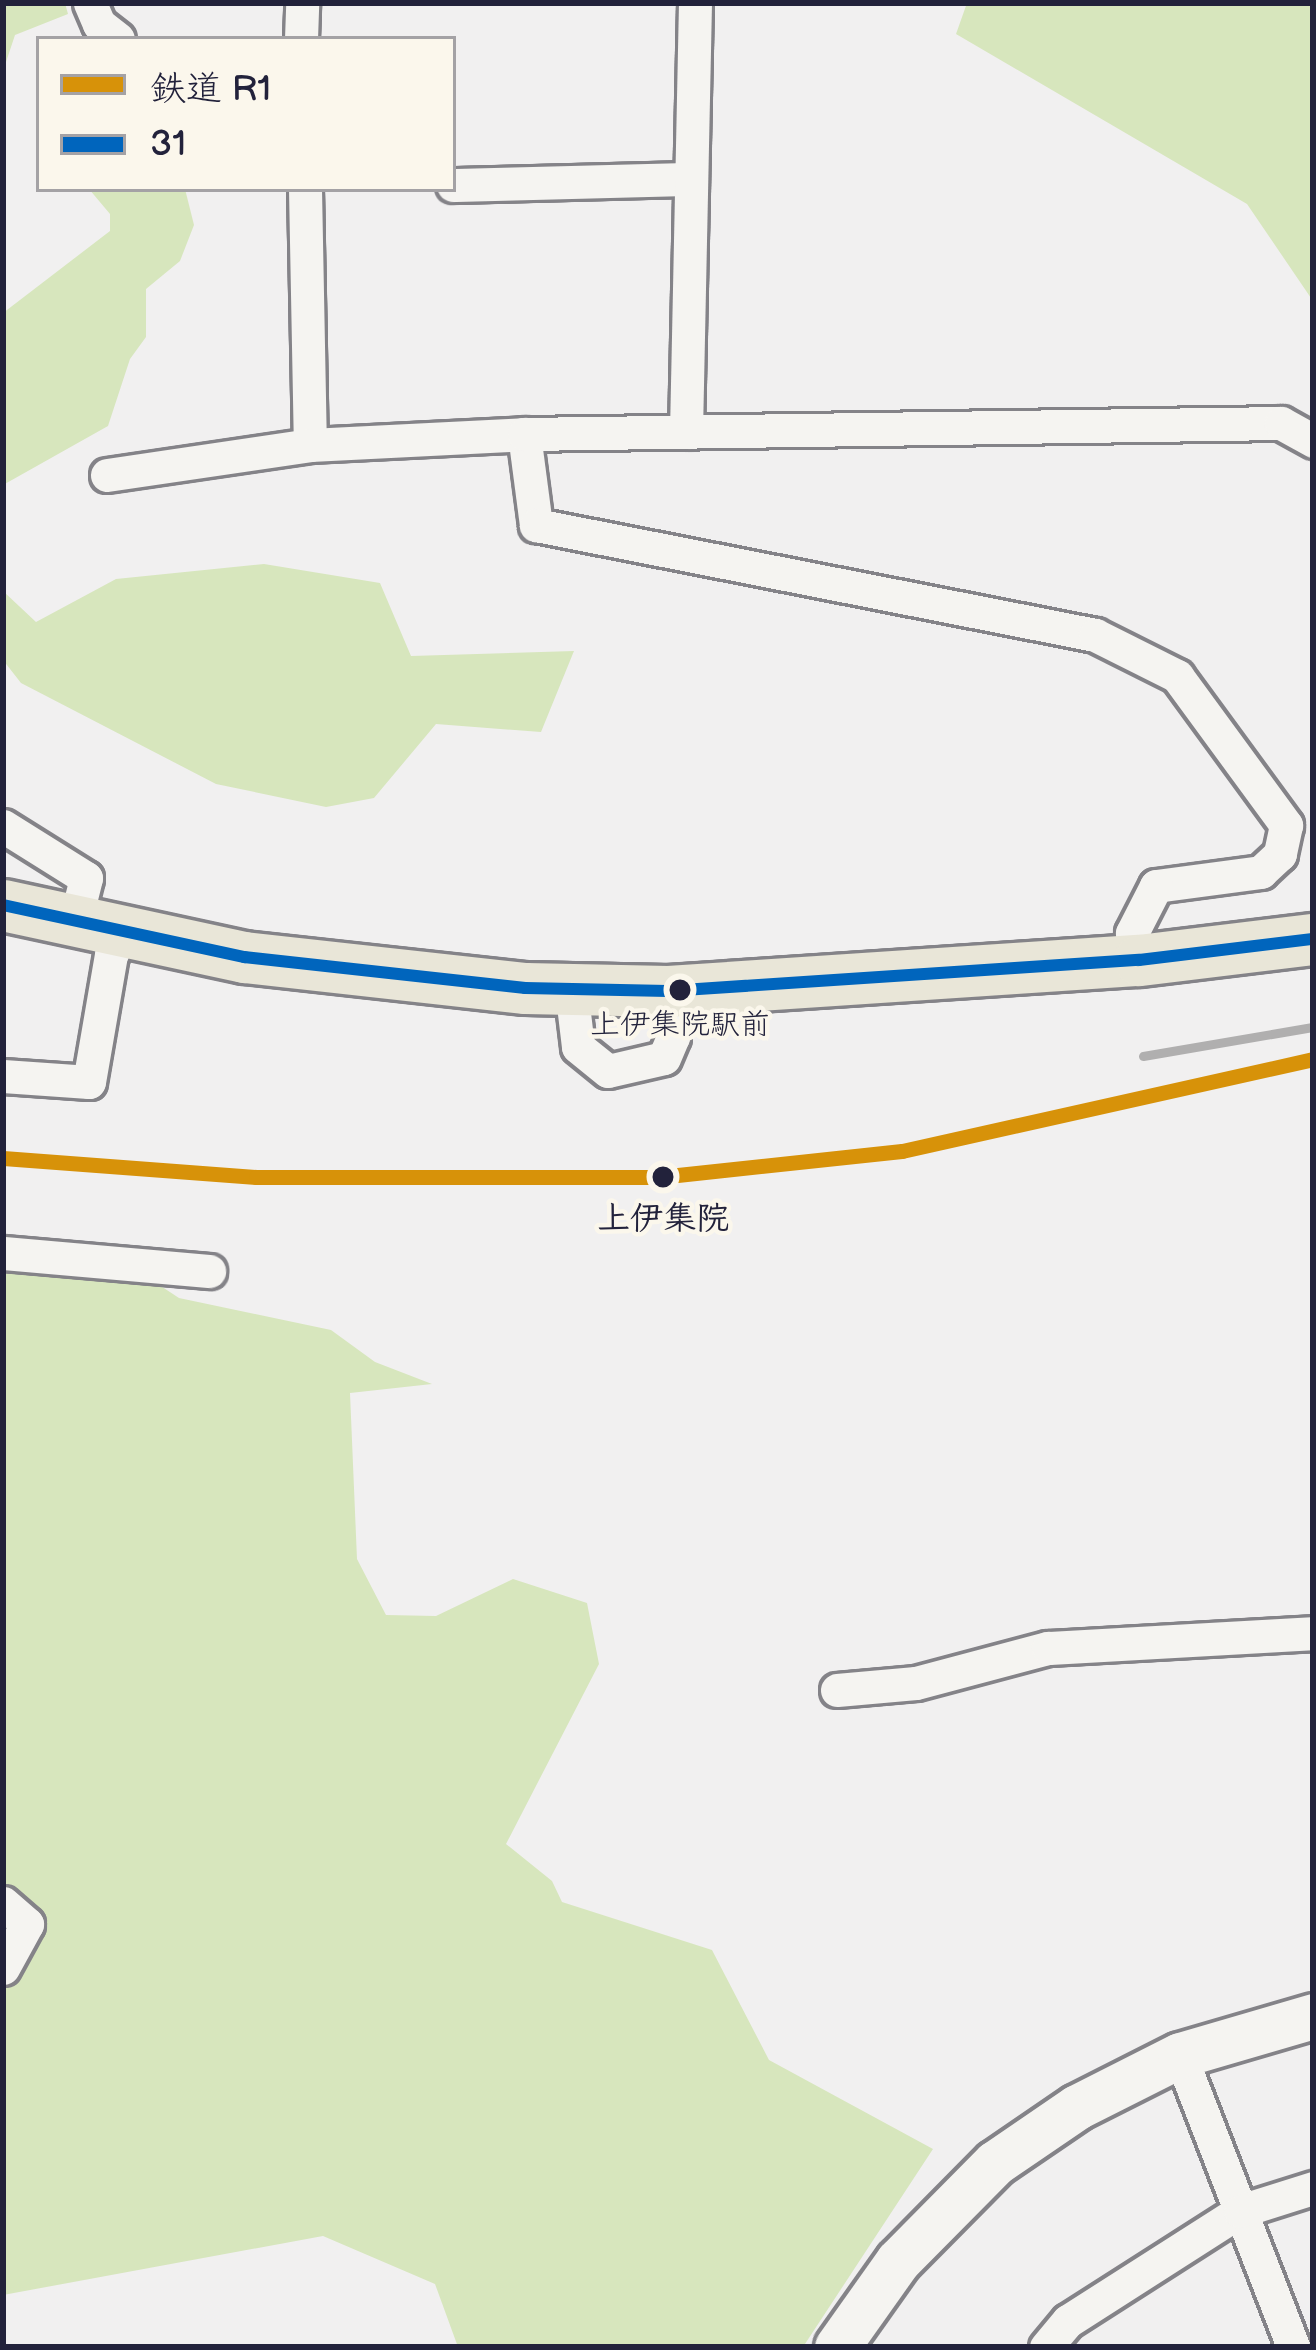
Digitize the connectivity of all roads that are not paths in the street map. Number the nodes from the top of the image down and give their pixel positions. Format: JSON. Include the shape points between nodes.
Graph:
{"nodes":[{"id":1,"x":90,"y":3,"type":"edge"},
{"id":2,"x":302,"y":3,"type":"edge"},
{"id":3,"x":695,"y":3,"type":"edge"},
{"id":4,"x":114,"y":36,"type":"edge"},
{"id":5,"x":301,"y":36,"type":"edge"},
{"id":6,"x":688,"y":178,"type":"junction"},
{"id":7,"x":456,"y":185,"type":"edge"},
{"id":8,"x":305,"y":192,"type":"edge"},
{"id":9,"x":686,"y":432,"type":"junction"},
{"id":10,"x":524,"y":434,"type":"junction"},
{"id":11,"x":1313,"y":441,"type":"edge"},
{"id":12,"x":310,"y":445,"type":"junction"},
{"id":13,"x":107,"y":475,"type":"dead end"},
{"id":14,"x":3,"y":826,"type":"edge"},
{"id":15,"x":3,"y":905,"type":"edge"},
{"id":16,"x":100,"y":923,"type":"junction"},
{"id":17,"x":1313,"y":939,"type":"edge"},
{"id":18,"x":1139,"y":960,"type":"junction"},
{"id":19,"x":571,"y":988,"type":"junction"},
{"id":20,"x":668,"y":991,"type":"junction"},
{"id":21,"x":3,"y":1076,"type":"edge"},
{"id":22,"x":3,"y":1253,"type":"edge"},
{"id":23,"x":209,"y":1271,"type":"dead end"},
{"id":24,"x":1313,"y":1633,"type":"edge"},
{"id":25,"x":837,"y":1690,"type":"dead end"},
{"id":26,"x":3,"y":1903,"type":"edge"},
{"id":27,"x":3,"y":1968,"type":"edge"},
{"id":28,"x":1313,"y":2015,"type":"edge"},
{"id":29,"x":1180,"y":2055,"type":"junction"},
{"id":30,"x":1313,"y":2188,"type":"edge"},
{"id":31,"x":1240,"y":2211,"type":"junction"},
{"id":32,"x":837,"y":2347,"type":"edge"},
{"id":33,"x":1046,"y":2347,"type":"edge"},
{"id":34,"x":1293,"y":2347,"type":"edge"}],
"edges":[{"from":1,"to":4,"type":"street"},
{"from":2,"to":5,"type":"street"},
{"from":3,"to":6,"type":"street"},
{"from":6,"to":7,"type":"street"},
{"from":6,"to":9,"type":"street"},
{"from":8,"to":12,"type":"street"},
{"from":9,"to":10,"type":"street"},
{"from":9,"to":11,"type":"street","via":[[1281,423]]},
{"from":10,"to":12,"type":"street"},
{"from":10,"to":18,"type":"street","via":[[536,525],[1094,635],[1177,676],[1286,825],[1280,854],[1261,872],[1156,886],[1132,933]]},
{"from":12,"to":13,"type":"street"},
{"from":14,"to":16,"type":"street","via":[[86,878]]},
{"from":15,"to":16,"type":"main road"},
{"from":16,"to":19,"type":"main road","via":[[244,957]]},
{"from":16,"to":21,"type":"street","via":[[111,955],[89,1082]]},
{"from":17,"to":18,"type":"main road"},
{"from":18,"to":20,"type":"main road"},
{"from":19,"to":20,"type":"main road"},
{"from":19,"to":20,"type":"street","via":[[578,1047],[608,1071],[664,1058],[673,1036]]},
{"from":22,"to":23,"type":"street"},
{"from":24,"to":25,"type":"street","via":[[1048,1648],[916,1683]]},
{"from":26,"to":27,"type":"street","via":[[27,1924]]},
{"from":28,"to":29,"type":"street"},
{"from":29,"to":31,"type":"street"},
{"from":29,"to":32,"type":"street","via":[[1077,2108],[995,2163],[898,2261]]},
{"from":30,"to":31,"type":"street"},
{"from":31,"to":33,"type":"street","via":[[1068,2321]]},
{"from":31,"to":34,"type":"street"}]}
